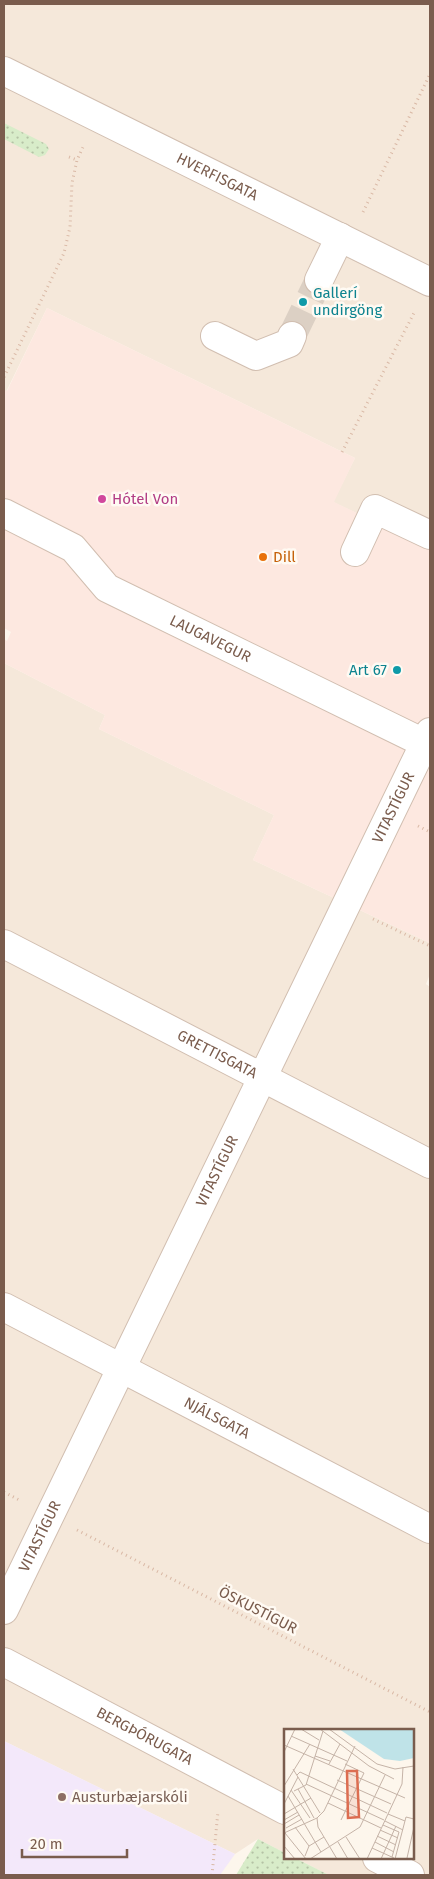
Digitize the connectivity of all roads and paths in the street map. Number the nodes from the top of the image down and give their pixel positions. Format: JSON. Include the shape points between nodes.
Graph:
{"nodes":[{"id":1,"x":4,"y":71,"type":"edge"},
{"id":2,"x":430,"y":74,"type":"edge"},
{"id":3,"x":96,"y":117,"type":"junction"},
{"id":4,"x":69,"y":157,"type":"dead end"},
{"id":5,"x":77,"y":160,"type":"junction"},
{"id":6,"x":344,"y":239,"type":"junction"},
{"id":7,"x":320,"y":280,"type":"tunnel mouth"},
{"id":8,"x":430,"y":282,"type":"edge"},
{"id":9,"x":215,"y":336,"type":"dead end"},
{"id":10,"x":292,"y":336,"type":"tunnel mouth"},
{"id":11,"x":4,"y":377,"type":"edge"},
{"id":12,"x":342,"y":452,"type":"dead end"},
{"id":13,"x":4,"y":513,"type":"edge"},
{"id":14,"x":430,"y":535,"type":"edge"},
{"id":15,"x":355,"y":552,"type":"dead end"},
{"id":16,"x":428,"y":740,"type":"edge"},
{"id":17,"x":345,"y":906,"type":"junction"},
{"id":18,"x":4,"y":944,"type":"edge"},
{"id":19,"x":430,"y":945,"type":"edge"},
{"id":20,"x":263,"y":1077,"type":"junction"},
{"id":21,"x":430,"y":1164,"type":"edge"},
{"id":22,"x":4,"y":1306,"type":"edge"},
{"id":23,"x":121,"y":1368,"type":"junction"},
{"id":24,"x":4,"y":1492,"type":"edge"},
{"id":25,"x":30,"y":1506,"type":"dead end"},
{"id":26,"x":75,"y":1529,"type":"dead end"},
{"id":27,"x":430,"y":1529,"type":"edge"},
{"id":28,"x":4,"y":1610,"type":"edge"},
{"id":29,"x":4,"y":1662,"type":"edge"},
{"id":30,"x":430,"y":1712,"type":"edge"},
{"id":31,"x":222,"y":1777,"type":"junction"},
{"id":32,"x":284,"y":1809,"type":"edge"},
{"id":33,"x":379,"y":1859,"type":"edge"},
{"id":34,"x":212,"y":1875,"type":"edge"},
{"id":35,"x":410,"y":1875,"type":"edge"}],
"edges":[{"from":1,"to":3,"type":"street","name":"HVERFISGATA"},
{"from":2,"to":6,"type":"path"},
{"from":3,"to":5,"type":"path"},
{"from":3,"to":6,"type":"street","name":"HVERFISGATA"},
{"from":4,"to":5,"type":"path"},
{"from":5,"to":11,"type":"path","via":[[64,253]]},
{"from":6,"to":7,"type":"street"},
{"from":6,"to":8,"type":"street","name":"HVERFISGATA"},
{"from":8,"to":12,"type":"path"},
{"from":9,"to":10,"type":"street","via":[[256,356],[289,343]]},
{"from":13,"to":16,"type":"street","name":"LAUGAVEGUR","via":[[73,548],[107,588]]},
{"from":14,"to":15,"type":"street","via":[[376,509]]},
{"from":16,"to":17,"type":"street","name":"VITASTÍGUR"},
{"from":17,"to":19,"type":"path"},
{"from":17,"to":20,"type":"street","name":"VITASTÍGUR"},
{"from":18,"to":20,"type":"street","name":"GRETTISGATA"},
{"from":20,"to":21,"type":"street","name":"GRETTISGATA"},
{"from":20,"to":23,"type":"street","name":"VITASTÍGUR"},
{"from":22,"to":23,"type":"street","name":"NJÁLSGATA"},
{"from":23,"to":27,"type":"street","name":"NJÁLSGATA"},
{"from":23,"to":28,"type":"street","name":"VITASTÍGUR"},
{"from":24,"to":25,"type":"path"},
{"from":26,"to":30,"type":"path","name":"ÖSKUSTÍGUR"},
{"from":29,"to":31,"type":"street","name":"BERGÞÓRUGATA"},
{"from":31,"to":32,"type":"street","name":"BERGÞÓRUGATA"},
{"from":31,"to":34,"type":"path"},
{"from":33,"to":35,"type":"street"}]}
